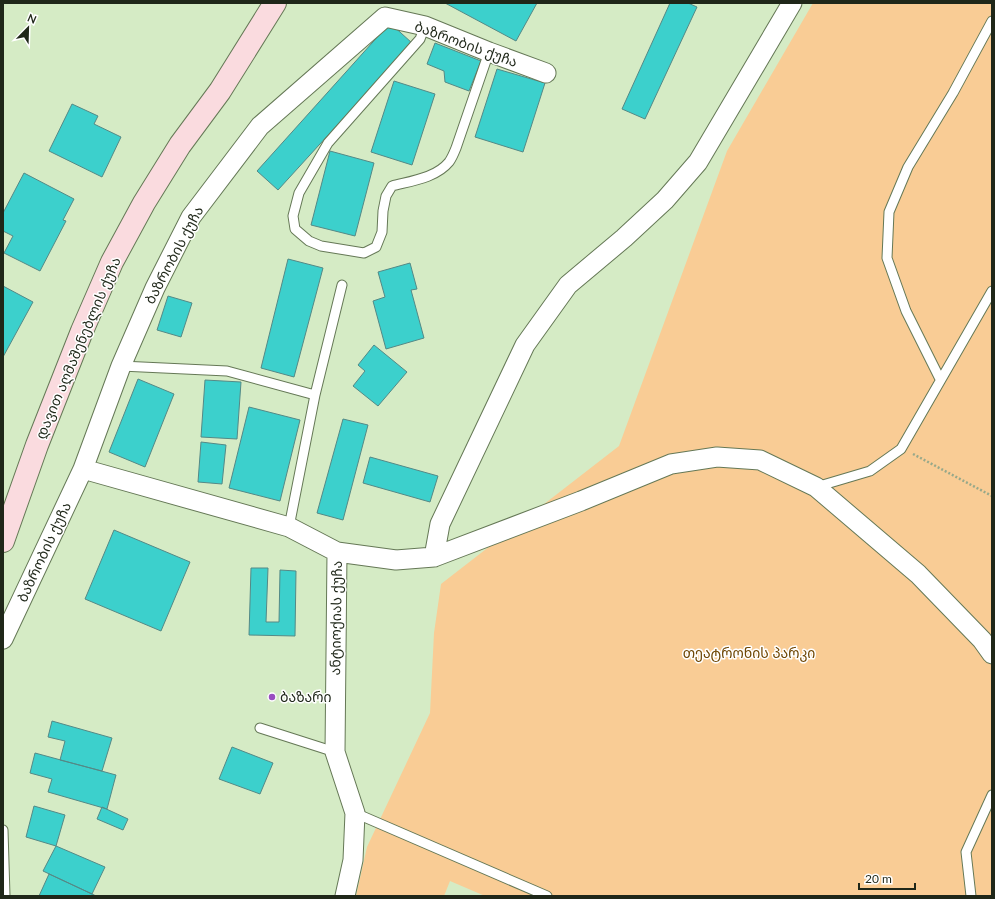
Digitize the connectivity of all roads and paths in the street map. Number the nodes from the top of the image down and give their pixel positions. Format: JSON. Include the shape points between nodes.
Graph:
{"nodes":[{"id":1,"x":274,"y":3,"type":"edge"},
{"id":2,"x":792,"y":3,"type":"edge"},
{"id":3,"x":992,"y":21,"type":"edge"},
{"id":4,"x":425,"y":26,"type":"junction"},
{"id":5,"x":988,"y":38,"type":"edge"},
{"id":6,"x":489,"y":52,"type":"junction"},
{"id":7,"x":546,"y":73,"type":"dead end"},
{"id":8,"x":342,"y":285,"type":"dead end"},
{"id":9,"x":992,"y":291,"type":"edge"},
{"id":10,"x":121,"y":366,"type":"junction"},
{"id":11,"x":940,"y":379,"type":"junction"},
{"id":12,"x":315,"y":395,"type":"junction"},
{"id":13,"x":901,"y":449,"type":"junction"},
{"id":14,"x":83,"y":469,"type":"junction"},
{"id":15,"x":816,"y":487,"type":"junction"},
{"id":16,"x":992,"y":496,"type":"edge"},
{"id":17,"x":289,"y":527,"type":"junction"},
{"id":18,"x":5,"y":531,"type":"edge"},
{"id":19,"x":337,"y":552,"type":"junction"},
{"id":20,"x":434,"y":558,"type":"junction"},
{"id":21,"x":3,"y":639,"type":"edge"},
{"id":22,"x":992,"y":654,"type":"edge"},
{"id":23,"x":260,"y":728,"type":"dead end"},
{"id":24,"x":335,"y":752,"type":"junction"},
{"id":25,"x":992,"y":795,"type":"edge"},
{"id":26,"x":355,"y":813,"type":"junction"},
{"id":27,"x":3,"y":830,"type":"edge"},
{"id":28,"x":6,"y":896,"type":"edge"},
{"id":29,"x":345,"y":896,"type":"edge"},
{"id":30,"x":547,"y":896,"type":"edge"},
{"id":31,"x":971,"y":896,"type":"edge"}],
"edges":[{"from":1,"to":18,"type":"main road","name":"დავით აღმაშენებლის ქუჩა","via":[[220,91],[180,145],[112,262],[68,366]]},
{"from":2,"to":20,"type":"street","via":[[698,162],[665,200],[568,285],[525,345],[440,524]]},
{"from":3,"to":5,"type":"lane"},
{"from":4,"to":6,"type":"street","name":"ბაზრობის ქუჩა"},
{"from":4,"to":6,"type":"lane","via":[[420,39],[328,143],[299,192],[293,216],[295,229],[309,241],[322,246],[364,253],[376,248],[382,232],[386,196],[392,186],[426,177],[444,168],[451,161]]},
{"from":4,"to":10,"type":"street","name":"ბაზრობის ქუჩა","via":[[385,17],[260,126],[191,217],[155,288]]},
{"from":5,"to":11,"type":"lane","via":[[908,167],[889,212],[887,258],[906,311]]},
{"from":6,"to":7,"type":"street","name":"ბაზრობის ქუჩა"},
{"from":8,"to":12,"type":"lane"},
{"from":9,"to":11,"type":"lane"},
{"from":10,"to":12,"type":"lane","via":[[227,371]]},
{"from":10,"to":14,"type":"street","name":"ბაზრობის ქუჩა"},
{"from":11,"to":13,"type":"lane"},
{"from":12,"to":17,"type":"lane"},
{"from":13,"to":15,"type":"lane","via":[[870,470]]},
{"from":13,"to":16,"type":"path"},
{"from":14,"to":17,"type":"street"},
{"from":14,"to":21,"type":"street","name":"ბაზრობის ქუჩა"},
{"from":15,"to":20,"type":"street","via":[[760,460],[717,457],[671,464]]},
{"from":15,"to":22,"type":"street","via":[[918,574],[982,640]]},
{"from":17,"to":19,"type":"street"},
{"from":19,"to":20,"type":"street","via":[[396,560]]},
{"from":19,"to":24,"type":"street","name":"ანტიოქიას ქუჩა"},
{"from":23,"to":24,"type":"lane"},
{"from":24,"to":26,"type":"street","name":"ანტიოქიას ქუჩა"},
{"from":25,"to":31,"type":"lane","via":[[966,852]]},
{"from":26,"to":29,"type":"street","name":"ანტიოქიას ქუჩა","via":[[353,860]]},
{"from":26,"to":30,"type":"lane"},
{"from":27,"to":28,"type":"lane"}]}
